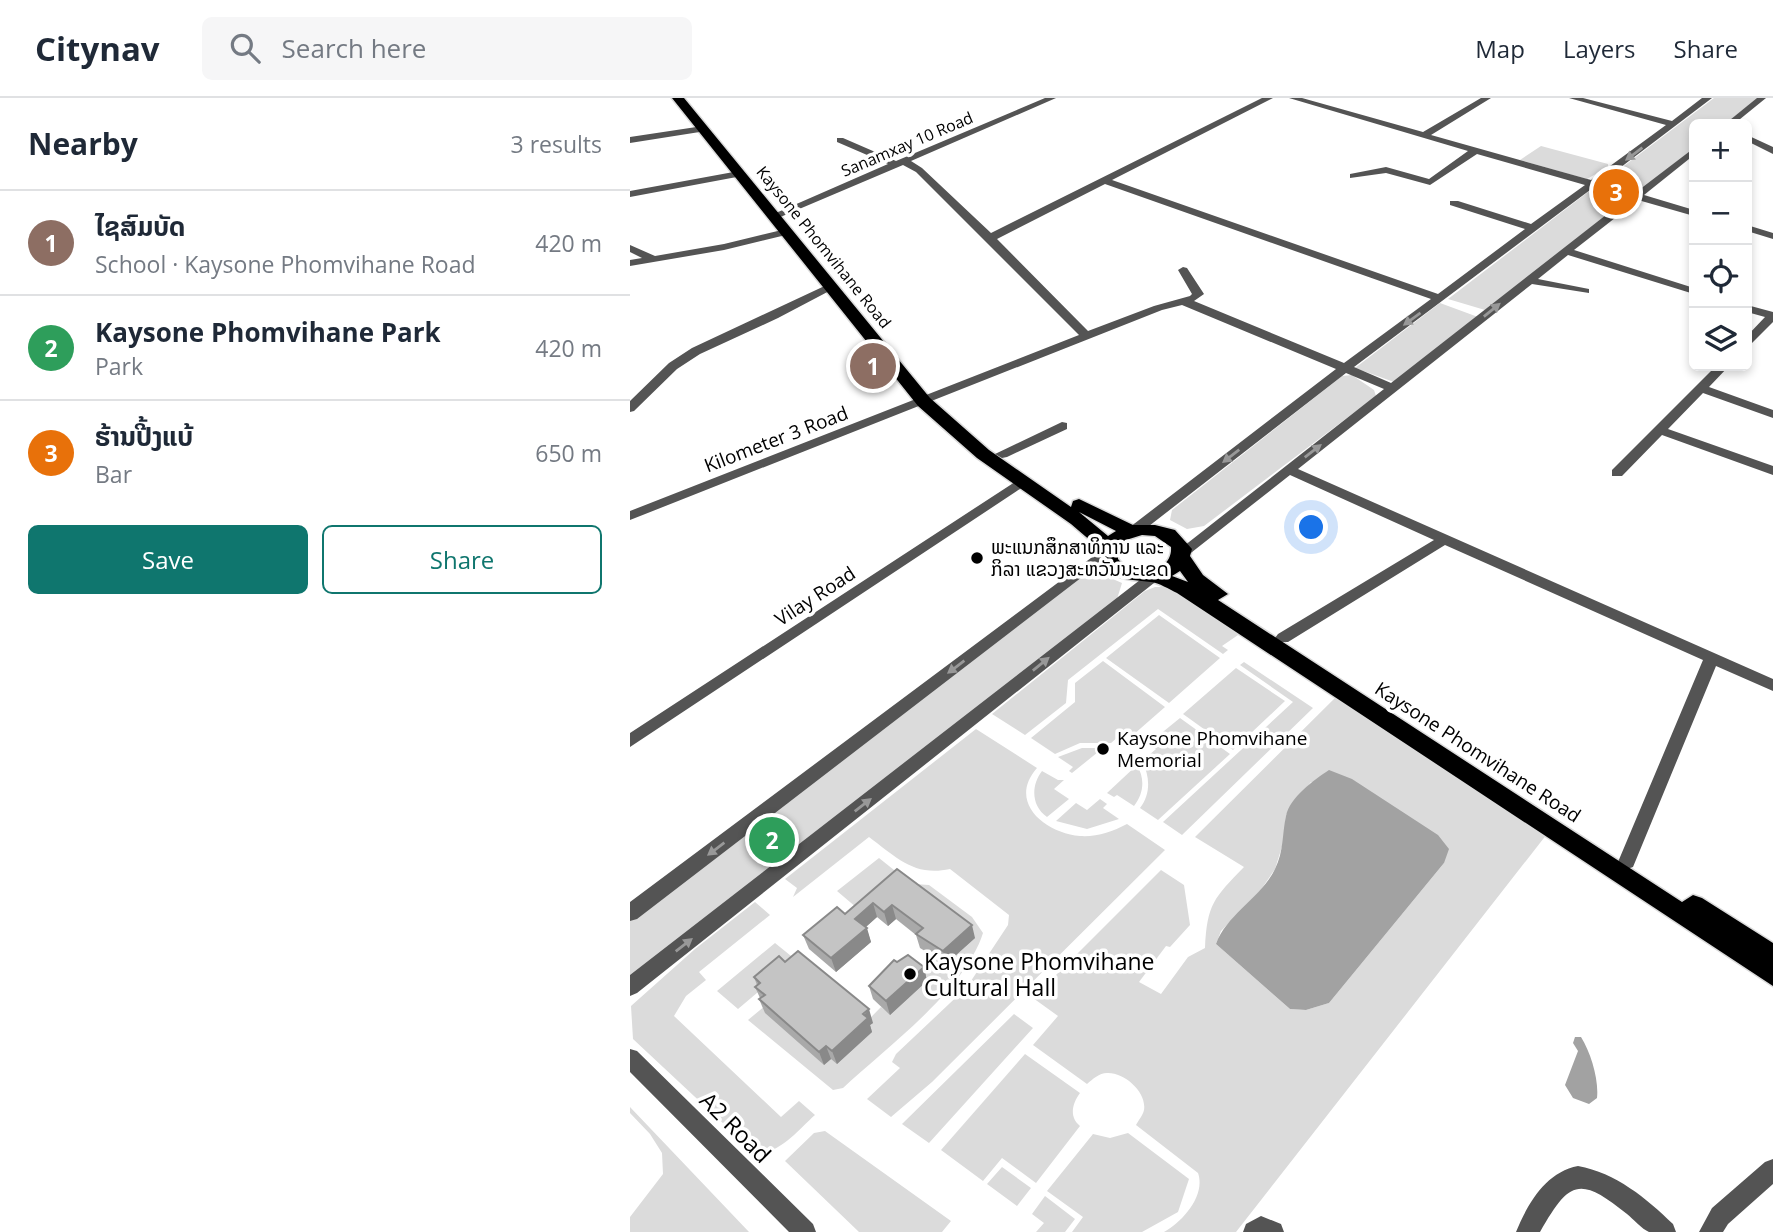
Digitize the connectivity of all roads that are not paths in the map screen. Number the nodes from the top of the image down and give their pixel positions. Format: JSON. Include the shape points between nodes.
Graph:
{"nodes":[{"id":1,"x":678,"y":98,"type":"edge"},
{"id":2,"x":688,"y":98,"type":"edge"},
{"id":3,"x":1052,"y":98,"type":"edge"},
{"id":4,"x":1269,"y":98,"type":"edge"},
{"id":5,"x":1293,"y":98,"type":"edge"},
{"id":6,"x":1487,"y":98,"type":"edge"},
{"id":7,"x":1573,"y":98,"type":"edge"},
{"id":8,"x":1708,"y":98,"type":"edge"},
{"id":9,"x":1762,"y":98,"type":"edge"},
{"id":10,"x":1735,"y":119,"type":"edge"},
{"id":11,"x":1673,"y":124,"type":"junction"},
{"id":12,"x":702,"y":129,"type":"junction"},
{"id":13,"x":1423,"y":136,"type":"junction"},
{"id":14,"x":630,"y":140,"type":"edge"},
{"id":15,"x":840,"y":140,"type":"dead end"},
{"id":16,"x":1752,"y":140,"type":"edge"},
{"id":17,"x":1475,"y":150,"type":"junction"},
{"id":18,"x":1773,"y":151,"type":"edge"},
{"id":19,"x":1689,"y":155,"type":"edge"},
{"id":20,"x":901,"y":163,"type":"junction"},
{"id":21,"x":739,"y":174,"type":"junction"},
{"id":22,"x":1353,"y":176,"type":"dead end"},
{"id":23,"x":1105,"y":181,"type":"junction"},
{"id":24,"x":1593,"y":184,"type":"junction"},
{"id":25,"x":630,"y":194,"type":"edge"},
{"id":26,"x":1637,"y":197,"type":"junction"},
{"id":27,"x":1454,"y":203,"type":"dead end"},
{"id":28,"x":1689,"y":212,"type":"edge"},
{"id":29,"x":779,"y":215,"type":"junction"},
{"id":30,"x":1532,"y":228,"type":"junction"},
{"id":31,"x":1752,"y":230,"type":"edge"},
{"id":32,"x":786,"y":232,"type":"junction"},
{"id":33,"x":1773,"y":236,"type":"edge"},
{"id":34,"x":990,"y":238,"type":"junction"},
{"id":35,"x":630,"y":248,"type":"edge"},
{"id":36,"x":1566,"y":251,"type":"junction"},
{"id":37,"x":653,"y":259,"type":"junction"},
{"id":38,"x":630,"y":263,"type":"edge"},
{"id":39,"x":1183,"y":270,"type":"dead end"},
{"id":40,"x":1529,"y":280,"type":"junction"},
{"id":41,"x":831,"y":286,"type":"junction"},
{"id":42,"x":1689,"y":289,"type":"edge"},
{"id":43,"x":1585,"y":291,"type":"dead end"},
{"id":44,"x":1440,"y":298,"type":"junction"},
{"id":45,"x":1183,"y":301,"type":"junction"},
{"id":46,"x":1752,"y":310,"type":"edge"},
{"id":47,"x":1773,"y":316,"type":"edge"},
{"id":48,"x":865,"y":321,"type":"junction"},
{"id":49,"x":1087,"y":337,"type":"junction"},
{"id":50,"x":1752,"y":337,"type":"edge"},
{"id":51,"x":1345,"y":368,"type":"junction"},
{"id":52,"x":1718,"y":371,"type":"edge"},
{"id":53,"x":1393,"y":388,"type":"junction"},
{"id":54,"x":1700,"y":388,"type":"junction"},
{"id":55,"x":930,"y":400,"type":"junction"},
{"id":56,"x":630,"y":408,"type":"edge"},
{"id":57,"x":1773,"y":414,"type":"edge"},
{"id":58,"x":1062,"y":426,"type":"dead end"},
{"id":59,"x":1659,"y":430,"type":"junction"},
{"id":60,"x":1002,"y":454,"type":"junction"},
{"id":61,"x":1289,"y":470,"type":"junction"},
{"id":62,"x":1773,"y":471,"type":"edge"},
{"id":63,"x":1617,"y":473,"type":"dead end"},
{"id":64,"x":1021,"y":482,"type":"junction"},
{"id":65,"x":630,"y":516,"type":"edge"},
{"id":66,"x":1133,"y":530,"type":"junction"},
{"id":67,"x":1445,"y":539,"type":"junction"},
{"id":68,"x":1107,"y":549,"type":"junction"},
{"id":69,"x":1181,"y":556,"type":"junction"},
{"id":70,"x":1154,"y":576,"type":"junction"},
{"id":71,"x":1271,"y":635,"type":"junction"},
{"id":72,"x":1712,"y":658,"type":"junction"},
{"id":73,"x":1773,"y":685,"type":"edge"},
{"id":74,"x":630,"y":741,"type":"edge"},
{"id":75,"x":1627,"y":862,"type":"junction"},
{"id":76,"x":630,"y":913,"type":"edge"},
{"id":77,"x":1773,"y":957,"type":"edge"},
{"id":78,"x":1773,"y":975,"type":"edge"},
{"id":79,"x":630,"y":987,"type":"edge"},
{"id":80,"x":630,"y":1058,"type":"edge"},
{"id":81,"x":1773,"y":1170,"type":"edge"},
{"id":82,"x":805,"y":1232,"type":"edge"},
{"id":83,"x":1254,"y":1232,"type":"edge"},
{"id":84,"x":1273,"y":1232,"type":"edge"},
{"id":85,"x":1527,"y":1232,"type":"edge"},
{"id":86,"x":1665,"y":1232,"type":"edge"},
{"id":87,"x":1710,"y":1232,"type":"edge"}],
"edges":[{"from":1,"to":12,"type":"highway","name":"Kaysone Phomvihane Road"},
{"from":2,"to":29,"type":"highway","name":"Kaysone Phomvihane Road"},
{"from":3,"to":20,"type":"street","name":"Sanamxay 10 Road"},
{"from":4,"to":23,"type":"street"},
{"from":5,"to":13,"type":"street"},
{"from":6,"to":13,"type":"street"},
{"from":7,"to":11,"type":"street"},
{"from":8,"to":11,"type":"street"},
{"from":9,"to":10,"type":"street"},
{"from":11,"to":24,"type":"street","one_way":true},
{"from":12,"to":14,"type":"street"},
{"from":12,"to":21,"type":"highway","name":"Kaysone Phomvihane Road"},
{"from":13,"to":17,"type":"street"},
{"from":15,"to":20,"type":"street"},
{"from":16,"to":18,"type":"street"},
{"from":17,"to":22,"type":"street","via":[[1430,182],[1380,169]]},
{"from":17,"to":24,"type":"street"},
{"from":19,"to":26,"type":"street"},
{"from":20,"to":29,"type":"street","name":"Sanamxay 10 Road"},
{"from":20,"to":34,"type":"street","via":[[919,170]]},
{"from":21,"to":25,"type":"street"},
{"from":21,"to":29,"type":"highway","name":"Kaysone Phomvihane Road"},
{"from":23,"to":34,"type":"street"},
{"from":23,"to":44,"type":"street"},
{"from":24,"to":26,"type":"street"},
{"from":24,"to":30,"type":"street"},
{"from":26,"to":28,"type":"street"},
{"from":26,"to":36,"type":"street"},
{"from":27,"to":30,"type":"street"},
{"from":29,"to":32,"type":"highway","name":"Kaysone Phomvihane Road"},
{"from":29,"to":48,"type":"highway","name":"Kaysone Phomvihane Road"},
{"from":30,"to":44,"type":"street"},
{"from":31,"to":33,"type":"street"},
{"from":32,"to":37,"type":"street"},
{"from":32,"to":41,"type":"highway","name":"Kaysone Phomvihane Road"},
{"from":34,"to":49,"type":"street"},
{"from":35,"to":37,"type":"street"},
{"from":36,"to":40,"type":"street"},
{"from":36,"to":42,"type":"street"},
{"from":37,"to":38,"type":"street"},
{"from":39,"to":45,"type":"street","via":[[1198,293]]},
{"from":40,"to":43,"type":"street"},
{"from":53,"to":40,"type":"street","one_way":true},
{"from":41,"to":48,"type":"highway","name":"Kaysone Phomvihane Road"},
{"from":41,"to":56,"type":"street","via":[[709,344],[673,366]]},
{"from":44,"to":51,"type":"street","one_way":true},
{"from":45,"to":49,"type":"street","name":"Kilometer 3 Road"},
{"from":45,"to":51,"type":"street"},
{"from":46,"to":47,"type":"street"},
{"from":47,"to":50,"type":"street"},
{"from":48,"to":55,"type":"highway","name":"Kaysone Phomvihane Road"},
{"from":49,"to":55,"type":"street","name":"Kilometer 3 Road"},
{"from":51,"to":53,"type":"street"},
{"from":51,"to":66,"type":"street","one_way":true},
{"from":52,"to":54,"type":"street"},
{"from":61,"to":53,"type":"street","one_way":true},
{"from":54,"to":57,"type":"street"},
{"from":54,"to":59,"type":"street"},
{"from":55,"to":60,"type":"highway","name":"Kaysone Phomvihane Road"},
{"from":55,"to":64,"type":"highway","name":"Kaysone Phomvihane Road","via":[[952,430]]},
{"from":55,"to":65,"type":"street","name":"Kilometer 3 Road"},
{"from":58,"to":60,"type":"street"},
{"from":59,"to":62,"type":"street"},
{"from":59,"to":63,"type":"street"},
{"from":60,"to":66,"type":"highway","name":"Kaysone Phomvihane Road","via":[[1103,520]]},
{"from":61,"to":67,"type":"street"},
{"from":61,"to":69,"type":"street"},
{"from":64,"to":68,"type":"highway","name":"Kaysone Phomvihane Road","via":[[1090,527]]},
{"from":64,"to":74,"type":"street","name":"Vilay Road"},
{"from":66,"to":68,"type":"highway","via":[[1114,539]]},
{"from":66,"to":69,"type":"highway","via":[[1168,534],[1180,544]]},
{"from":67,"to":71,"type":"street"},
{"from":67,"to":72,"type":"street"},
{"from":68,"to":70,"type":"highway","via":[[1111,565],[1120,572]]},
{"from":68,"to":76,"type":"street","one_way":true},
{"from":69,"to":70,"type":"highway","via":[[1171,569]]},
{"from":69,"to":71,"type":"highway","name":"Kaysone Phomvihane Road","via":[[1196,579]]},
{"from":70,"to":71,"type":"highway","name":"Kaysone Phomvihane Road"},
{"from":79,"to":70,"type":"street","one_way":true},
{"from":71,"to":75,"type":"highway","name":"Kaysone Phomvihane Road"},
{"from":71,"to":78,"type":"highway","name":"Kaysone Phomvihane Road"},
{"from":72,"to":73,"type":"street"},
{"from":72,"to":75,"type":"street"},
{"from":75,"to":77,"type":"highway","name":"Kaysone Phomvihane Road"},
{"from":80,"to":82,"type":"street","name":"A2 Road"},
{"from":81,"to":87,"type":"street","via":[[1720,1216]]},
{"from":83,"to":84,"type":"street","via":[[1261,1227]]},
{"from":85,"to":86,"type":"street","via":[[1553,1191],[1566,1179],[1577,1177],[1598,1181]]}]}
